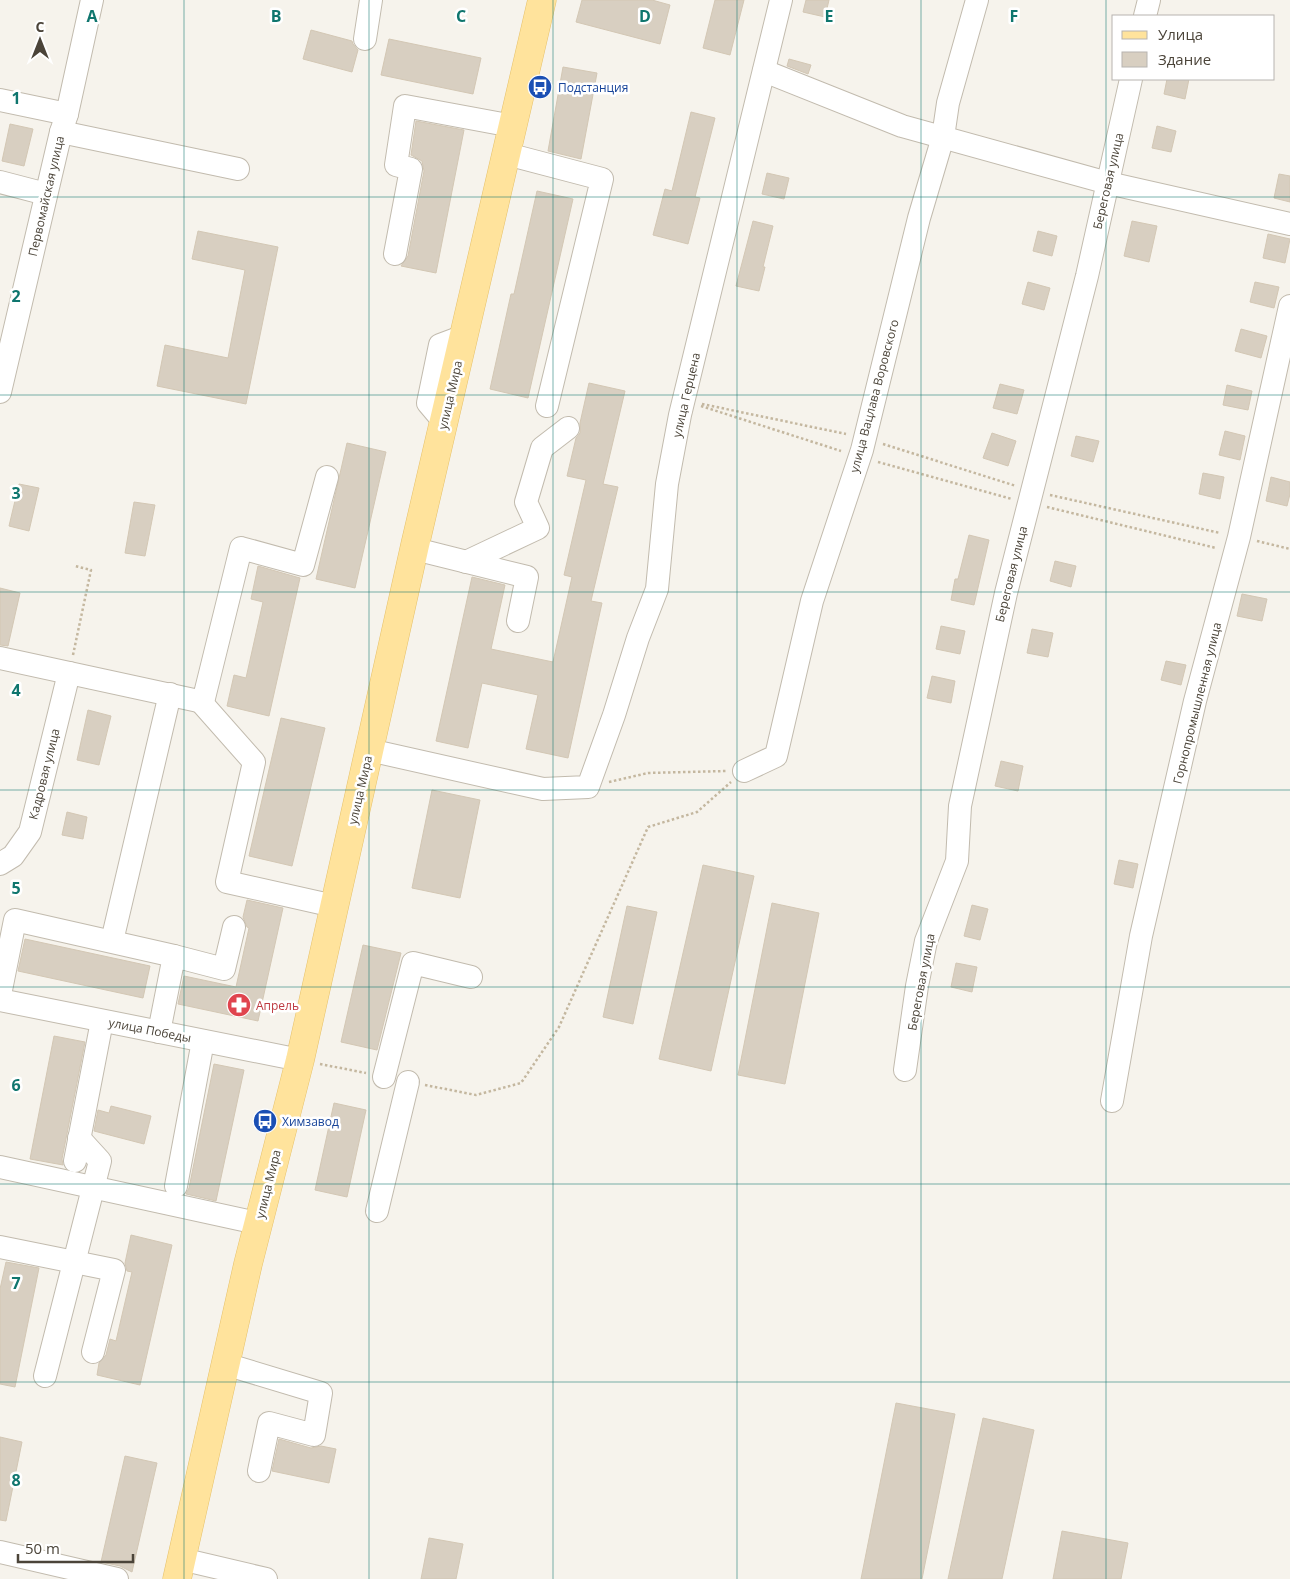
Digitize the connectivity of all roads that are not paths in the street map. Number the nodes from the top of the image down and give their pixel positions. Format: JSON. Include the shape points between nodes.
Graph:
{"nodes":[{"id":1,"x":92,"y":0,"type":"edge"},
{"id":2,"x":371,"y":0,"type":"edge"},
{"id":3,"x":542,"y":0,"type":"edge"},
{"id":4,"x":781,"y":0,"type":"edge"},
{"id":5,"x":977,"y":0,"type":"edge"},
{"id":6,"x":1149,"y":0,"type":"edge"},
{"id":7,"x":1145,"y":15,"type":"edge"},
{"id":8,"x":365,"y":39,"type":"dead end"},
{"id":9,"x":764,"y":71,"type":"junction"},
{"id":10,"x":1131,"y":80,"type":"edge"},
{"id":11,"x":0,"y":100,"type":"edge"},
{"id":12,"x":64,"y":123,"type":"junction"},
{"id":13,"x":513,"y":126,"type":"junction"},
{"id":14,"x":943,"y":137,"type":"junction"},
{"id":15,"x":507,"y":154,"type":"junction"},
{"id":16,"x":238,"y":168,"type":"dead end"},
{"id":17,"x":0,"y":182,"type":"edge"},
{"id":18,"x":1108,"y":183,"type":"junction"},
{"id":19,"x":46,"y":194,"type":"junction"},
{"id":20,"x":1290,"y":224,"type":"edge"},
{"id":21,"x":396,"y":254,"type":"dead end"},
{"id":22,"x":1290,"y":306,"type":"edge"},
{"id":23,"x":0,"y":392,"type":"edge"},
{"id":24,"x":546,"y":406,"type":"dead end"},
{"id":25,"x":568,"y":428,"type":"dead end"},
{"id":26,"x":327,"y":477,"type":"dead end"},
{"id":27,"x":415,"y":549,"type":"junction"},
{"id":28,"x":466,"y":562,"type":"junction"},
{"id":29,"x":518,"y":621,"type":"dead end"},
{"id":30,"x":0,"y":658,"type":"edge"},
{"id":31,"x":69,"y":673,"type":"junction"},
{"id":32,"x":170,"y":694,"type":"junction"},
{"id":33,"x":202,"y":701,"type":"junction"},
{"id":34,"x":369,"y":750,"type":"junction"},
{"id":35,"x":744,"y":771,"type":"road end"},
{"id":36,"x":0,"y":864,"type":"edge"},
{"id":37,"x":334,"y":906,"type":"junction"},
{"id":38,"x":234,"y":927,"type":"dead end"},
{"id":39,"x":112,"y":941,"type":"junction"},
{"id":40,"x":174,"y":956,"type":"junction"},
{"id":41,"x":471,"y":977,"type":"dead end"},
{"id":42,"x":0,"y":995,"type":"edge"},
{"id":43,"x":0,"y":1000,"type":"edge"},
{"id":44,"x":102,"y":1021,"type":"junction"},
{"id":45,"x":159,"y":1032,"type":"junction"},
{"id":46,"x":203,"y":1041,"type":"junction"},
{"id":47,"x":300,"y":1060,"type":"junction"},
{"id":48,"x":905,"y":1070,"type":"dead end"},
{"id":49,"x":384,"y":1077,"type":"road end"},
{"id":50,"x":408,"y":1082,"type":"road end"},
{"id":51,"x":1112,"y":1101,"type":"dead end"},
{"id":52,"x":79,"y":1138,"type":"junction"},
{"id":53,"x":75,"y":1161,"type":"dead end"},
{"id":54,"x":0,"y":1167,"type":"edge"},
{"id":55,"x":176,"y":1186,"type":"dead end"},
{"id":56,"x":92,"y":1188,"type":"junction"},
{"id":57,"x":377,"y":1211,"type":"dead end"},
{"id":58,"x":257,"y":1223,"type":"junction"},
{"id":59,"x":0,"y":1247,"type":"edge"},
{"id":60,"x":73,"y":1262,"type":"junction"},
{"id":61,"x":93,"y":1352,"type":"dead end"},
{"id":62,"x":225,"y":1364,"type":"junction"},
{"id":63,"x":44,"y":1376,"type":"dead end"},
{"id":64,"x":259,"y":1471,"type":"dead end"},
{"id":65,"x":0,"y":1552,"type":"edge"},
{"id":66,"x":179,"y":1569,"type":"edge"},
{"id":67,"x":117,"y":1579,"type":"edge"},
{"id":68,"x":266,"y":1579,"type":"edge"}],
"edges":[{"from":1,"to":12,"type":"street","name":"Первомайская улица"},
{"from":2,"to":8,"type":"street"},
{"from":3,"to":13,"type":"main road","name":"улица Мира"},
{"from":4,"to":9,"type":"street","name":"улица Герцена"},
{"from":5,"to":14,"type":"street","name":"улица Вацлава Воровского","via":[[948,102]]},
{"from":6,"to":7,"type":"street"},
{"from":9,"to":14,"type":"street","via":[[902,126]]},
{"from":9,"to":34,"type":"street","name":"улица Герцена","via":[[683,400],[667,484],[657,589],[588,787],[543,789]]},
{"from":10,"to":18,"type":"street","name":"Береговая улица"},
{"from":11,"to":12,"type":"street"},
{"from":12,"to":16,"type":"street"},
{"from":12,"to":19,"type":"street","name":"Первомайская улица"},
{"from":13,"to":15,"type":"main road","name":"улица Мира"},
{"from":13,"to":21,"type":"street","via":[[405,106],[396,165],[411,169]]},
{"from":14,"to":18,"type":"street"},
{"from":14,"to":35,"type":"street","name":"улица Вацлава Воровского","via":[[919,218],[862,447],[812,601],[776,756]]},
{"from":15,"to":24,"type":"street","via":[[602,178]]},
{"from":15,"to":27,"type":"main road","name":"улица Мира"},
{"from":17,"to":19,"type":"street"},
{"from":18,"to":20,"type":"street"},
{"from":18,"to":48,"type":"street","name":"Береговая улица","via":[[1006,593],[960,806],[957,862],[926,941]]},
{"from":19,"to":23,"type":"street","name":"Первомайская улица"},
{"from":22,"to":51,"type":"street","name":"Горнопромышленная улица","via":[[1237,545],[1195,701],[1143,927]]},
{"from":25,"to":28,"type":"street","via":[[542,448],[526,502],[538,528]]},
{"from":26,"to":33,"type":"street","via":[[303,565],[241,548]]},
{"from":27,"to":28,"type":"street"},
{"from":27,"to":34,"type":"main road","name":"улица Мира"},
{"from":28,"to":29,"type":"street","via":[[527,577]]},
{"from":30,"to":31,"type":"street"},
{"from":31,"to":32,"type":"street"},
{"from":31,"to":36,"type":"street","name":"Кадровая улица","via":[[30,832],[13,856]]},
{"from":32,"to":33,"type":"street"},
{"from":32,"to":39,"type":"street"},
{"from":33,"to":37,"type":"street","via":[[254,762],[227,882]]},
{"from":34,"to":37,"type":"main road","name":"улица Мира"},
{"from":37,"to":47,"type":"main road","name":"улица Мира"},
{"from":38,"to":40,"type":"street","via":[[224,969]]},
{"from":39,"to":40,"type":"street"},
{"from":39,"to":42,"type":"street","via":[[15,920]]},
{"from":40,"to":45,"type":"street"},
{"from":41,"to":49,"type":"street","via":[[413,964]]},
{"from":43,"to":44,"type":"street","name":"улица Победы"},
{"from":44,"to":45,"type":"street","name":"улица Победы"},
{"from":44,"to":52,"type":"street"},
{"from":45,"to":46,"type":"street","name":"улица Победы"},
{"from":46,"to":47,"type":"street","name":"улица Победы"},
{"from":46,"to":55,"type":"street"},
{"from":47,"to":58,"type":"main road","name":"улица Мира"},
{"from":50,"to":57,"type":"street"},
{"from":52,"to":53,"type":"street"},
{"from":52,"to":56,"type":"street","via":[[100,1161]]},
{"from":54,"to":56,"type":"street"},
{"from":56,"to":58,"type":"street"},
{"from":56,"to":60,"type":"street"},
{"from":58,"to":62,"type":"main road","name":"улица Мира"},
{"from":59,"to":60,"type":"street"},
{"from":60,"to":61,"type":"street","via":[[114,1270]]},
{"from":60,"to":63,"type":"street"},
{"from":62,"to":64,"type":"street","via":[[321,1393],[314,1434],[269,1423]]},
{"from":62,"to":66,"type":"main road","name":"улица Мира"},
{"from":65,"to":67,"type":"street"},
{"from":66,"to":68,"type":"street"}]}
